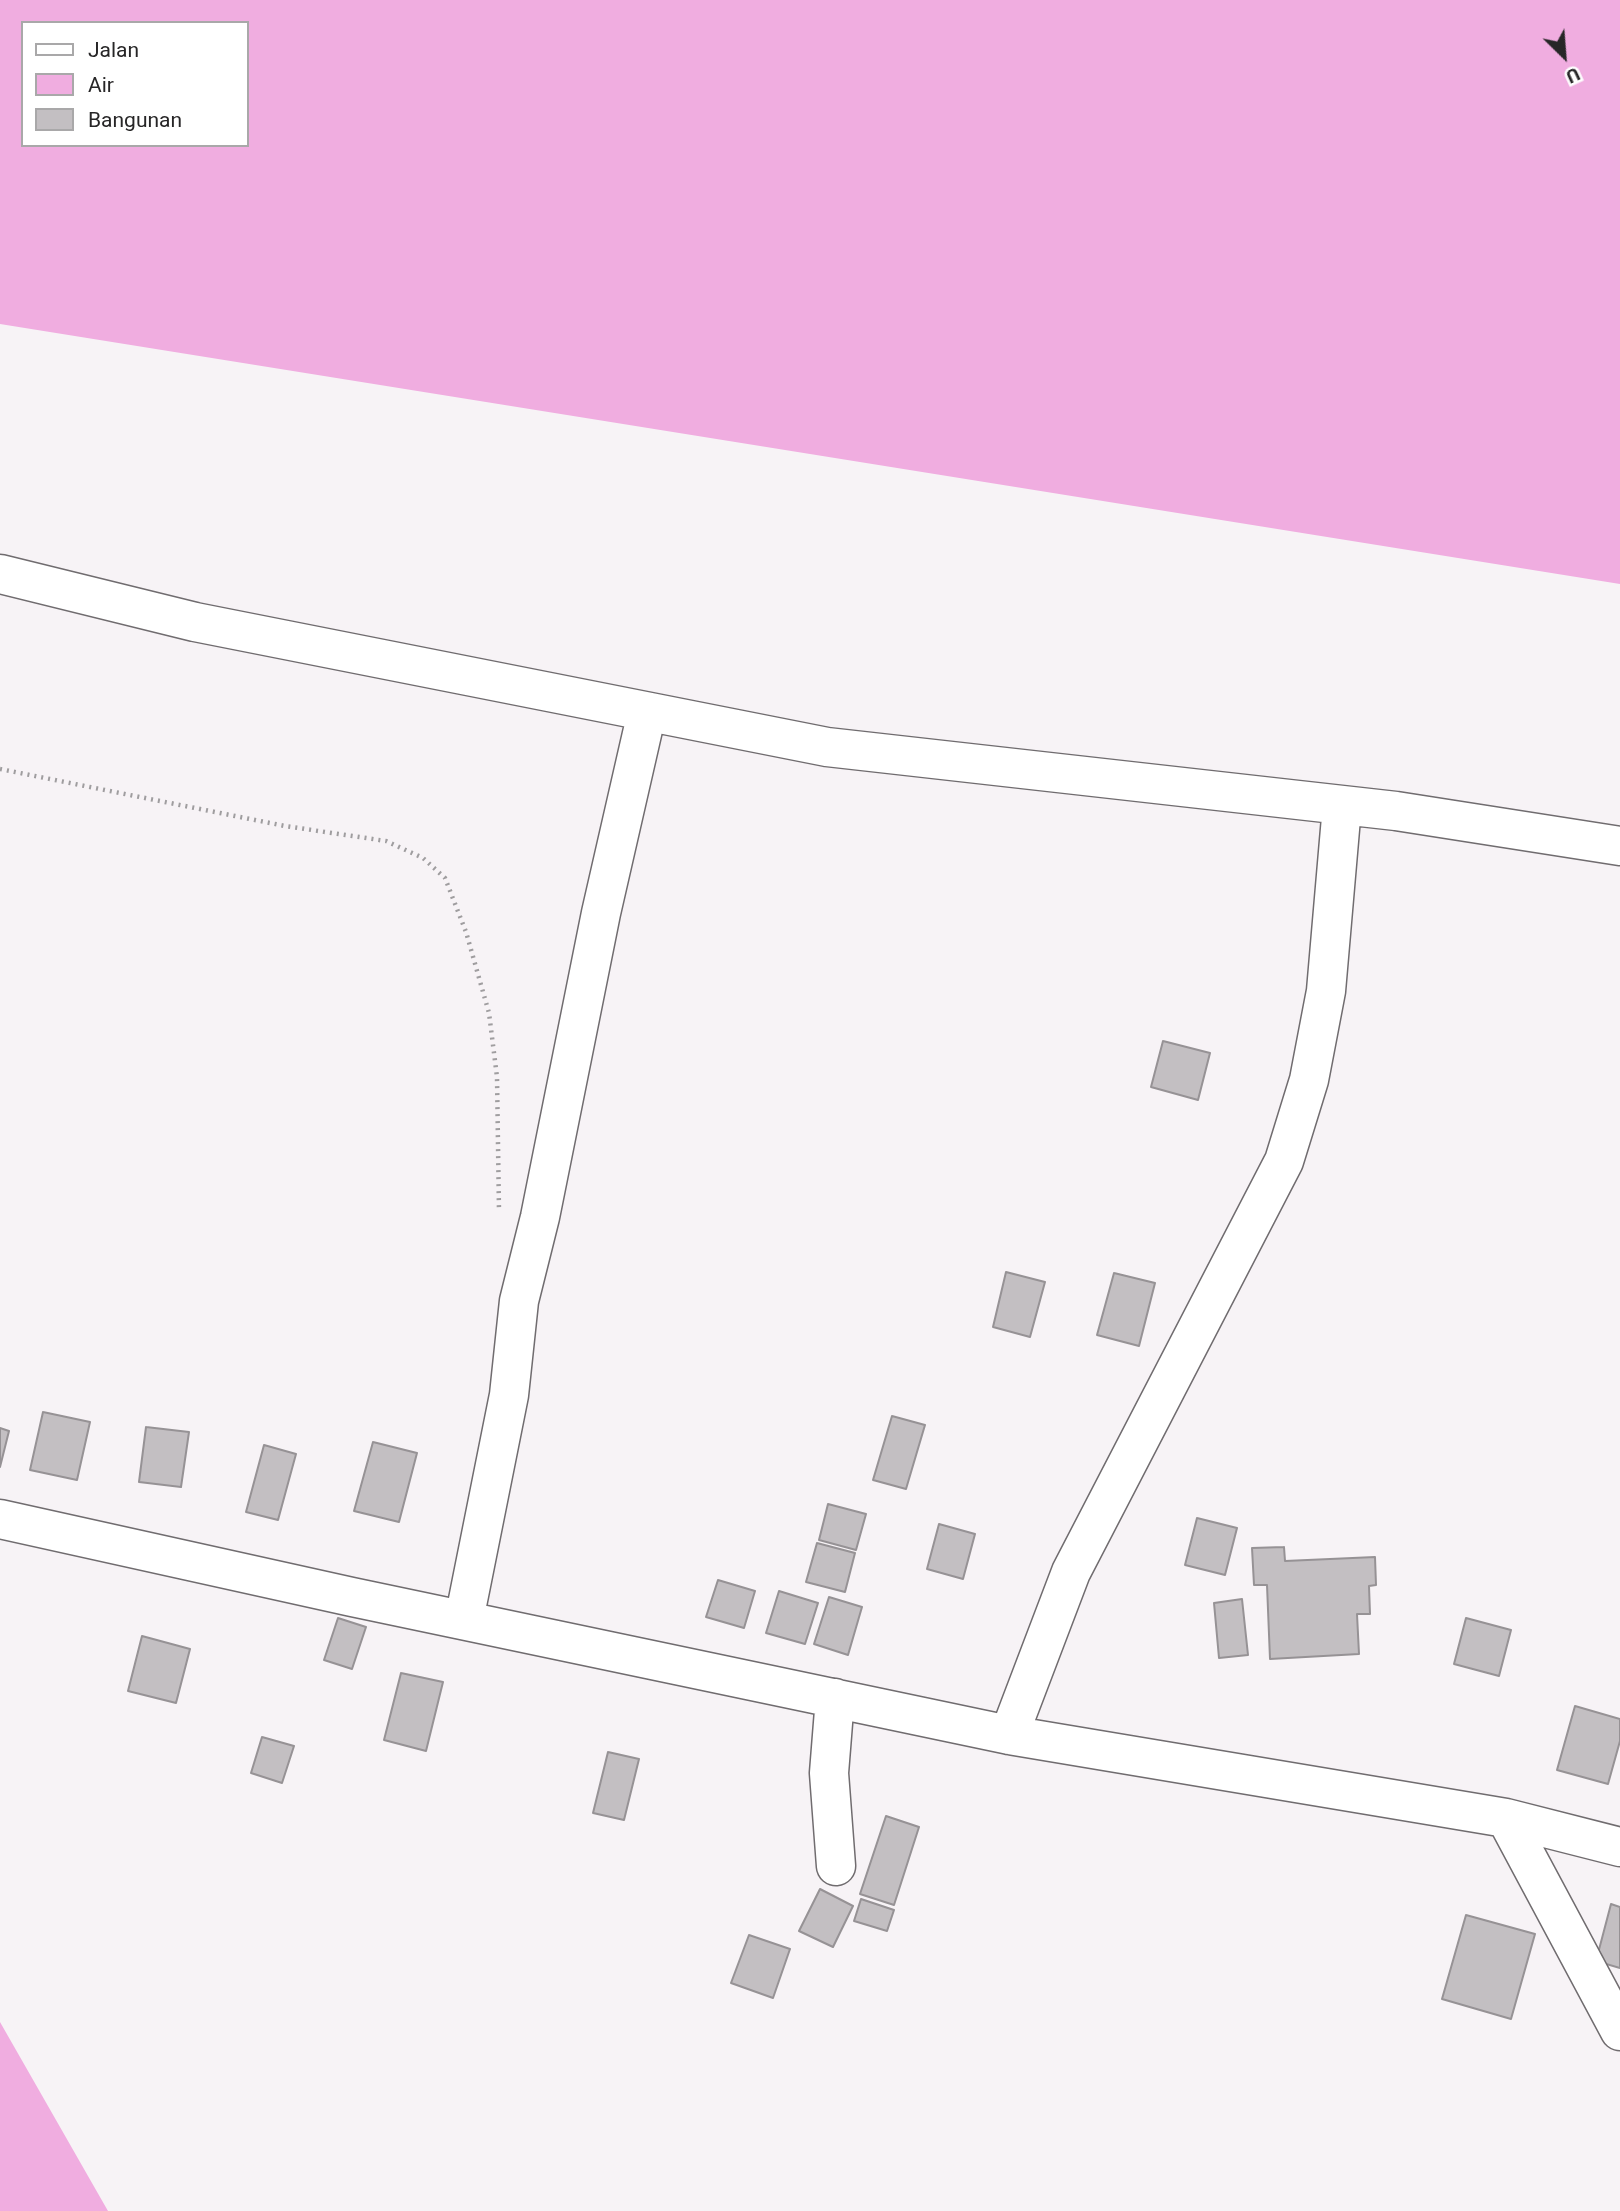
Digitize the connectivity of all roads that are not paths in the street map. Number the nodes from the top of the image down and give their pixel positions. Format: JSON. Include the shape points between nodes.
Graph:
{"nodes":[{"id":1,"x":0,"y":574,"type":"edge"},
{"id":2,"x":647,"y":712,"type":"junction"},
{"id":3,"x":1342,"y":806,"type":"junction"},
{"id":4,"x":1620,"y":846,"type":"edge"},
{"id":5,"x":0,"y":1518,"type":"edge"},
{"id":6,"x":464,"y":1620,"type":"junction"},
{"id":7,"x":835,"y":1698,"type":"junction"},
{"id":8,"x":1009,"y":1735,"type":"junction"},
{"id":9,"x":1506,"y":1818,"type":"junction"},
{"id":10,"x":1620,"y":1847,"type":"edge"},
{"id":11,"x":836,"y":1866,"type":"dead end"},
{"id":12,"x":1620,"y":2031,"type":"edge"}],
"edges":[{"from":1,"to":2,"type":"street","via":[[195,622]]},
{"from":2,"to":3,"type":"street","via":[[827,747]]},
{"from":2,"to":6,"type":"street","via":[[519,1301],[509,1395]]},
{"from":3,"to":4,"type":"street"},
{"from":3,"to":8,"type":"street","via":[[1326,991],[1309,1080],[1284,1161],[1071,1572]]},
{"from":5,"to":6,"type":"street"},
{"from":6,"to":7,"type":"street"},
{"from":7,"to":8,"type":"street"},
{"from":7,"to":11,"type":"street","via":[[829,1773]]},
{"from":8,"to":9,"type":"street"},
{"from":9,"to":10,"type":"street"},
{"from":9,"to":12,"type":"street"}]}
